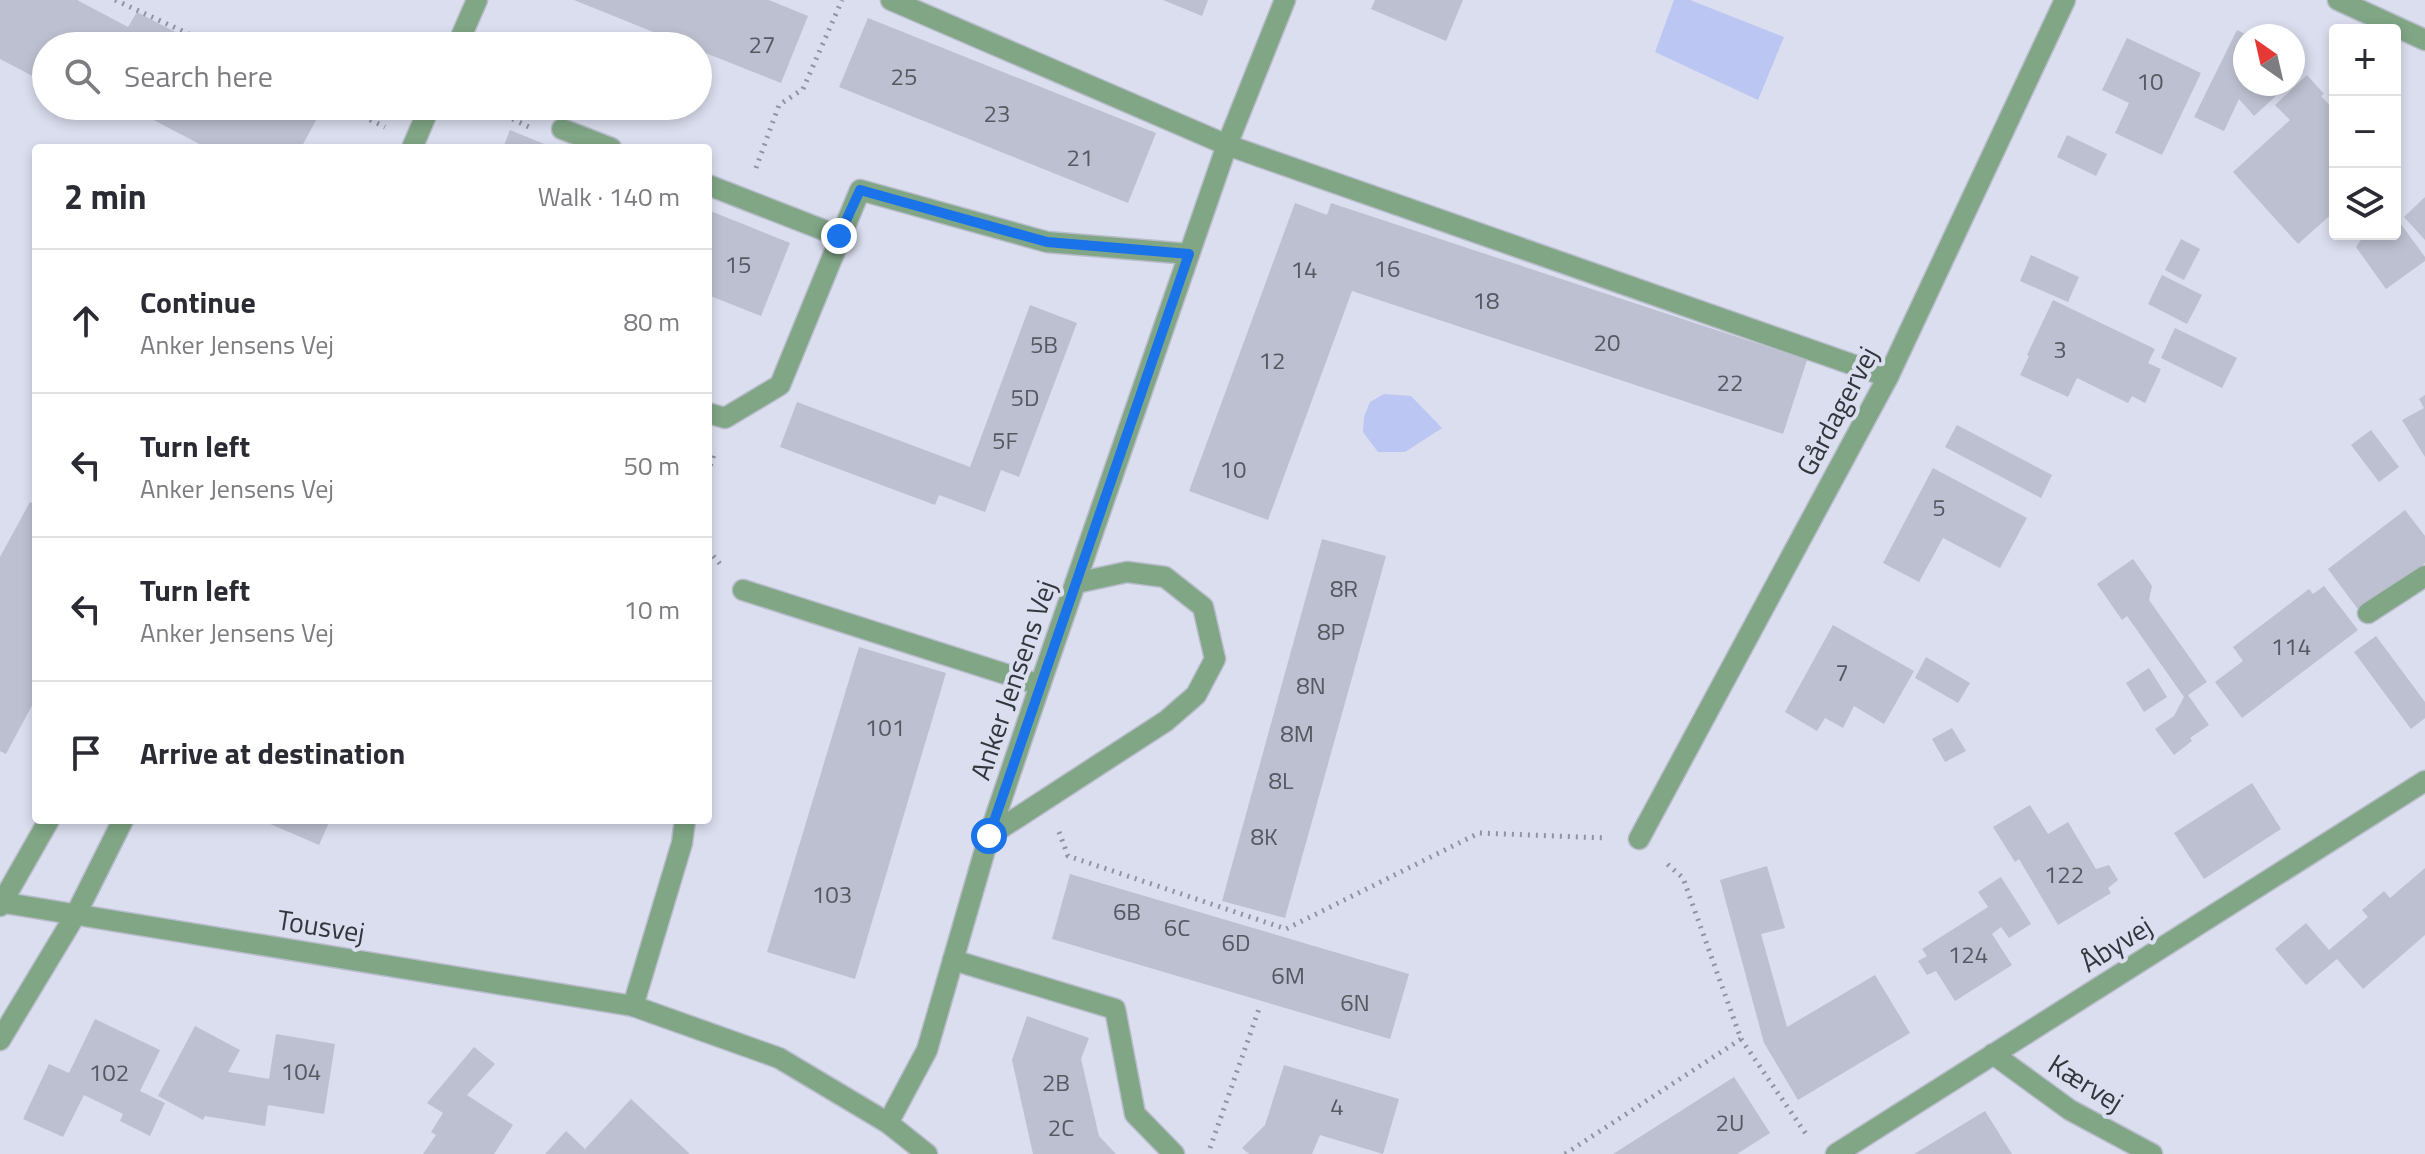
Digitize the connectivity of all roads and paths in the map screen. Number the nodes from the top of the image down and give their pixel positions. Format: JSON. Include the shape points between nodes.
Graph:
{"nodes":[{"id":1,"x":115,"y":0,"type":"edge"},
{"id":2,"x":477,"y":0,"type":"edge"},
{"id":3,"x":842,"y":0,"type":"edge"},
{"id":4,"x":891,"y":0,"type":"edge"},
{"id":5,"x":1285,"y":0,"type":"edge"},
{"id":6,"x":2065,"y":0,"type":"edge"},
{"id":7,"x":2338,"y":0,"type":"edge"},
{"id":8,"x":185,"y":32,"type":"edge"},
{"id":9,"x":463,"y":32,"type":"edge"},
{"id":10,"x":2425,"y":40,"type":"edge"},
{"id":11,"x":367,"y":120,"type":"edge"},
{"id":12,"x":424,"y":120,"type":"edge"},
{"id":13,"x":562,"y":129,"type":"dead end"},
{"id":14,"x":411,"y":144,"type":"edge"},
{"id":15,"x":413,"y":144,"type":"edge"},
{"id":16,"x":601,"y":144,"type":"edge"},
{"id":17,"x":1227,"y":145,"type":"junction"},
{"id":18,"x":712,"y":187,"type":"edge"},
{"id":19,"x":745,"y":199,"type":"junction"},
{"id":20,"x":839,"y":236,"type":"junction"},
{"id":21,"x":1189,"y":254,"type":"junction"},
{"id":22,"x":1888,"y":377,"type":"junction"},
{"id":23,"x":712,"y":414,"type":"edge"},
{"id":24,"x":2425,"y":576,"type":"edge"},
{"id":25,"x":1076,"y":583,"type":"junction"},
{"id":26,"x":743,"y":590,"type":"dead end"},
{"id":27,"x":2368,"y":613,"type":"dead end"},
{"id":28,"x":1040,"y":685,"type":"junction"},
{"id":29,"x":2425,"y":781,"type":"edge"},
{"id":30,"x":1047,"y":799,"type":"junction"},
{"id":31,"x":47,"y":824,"type":"edge"},
{"id":32,"x":121,"y":824,"type":"edge"},
{"id":33,"x":684,"y":824,"type":"edge"},
{"id":34,"x":989,"y":836,"type":"junction"},
{"id":35,"x":1639,"y":839,"type":"junction"},
{"id":36,"x":1,"y":903,"type":"edge"},
{"id":37,"x":76,"y":914,"type":"junction"},
{"id":38,"x":953,"y":960,"type":"junction"},
{"id":39,"x":633,"y":1006,"type":"junction"},
{"id":40,"x":1260,"y":1006,"type":"dead end"},
{"id":41,"x":1741,"y":1039,"type":"junction"},
{"id":42,"x":0,"y":1040,"type":"edge"},
{"id":43,"x":1993,"y":1054,"type":"junction"},
{"id":44,"x":888,"y":1123,"type":"junction"},
{"id":45,"x":1810,"y":1141,"type":"dead end"},
{"id":46,"x":927,"y":1154,"type":"edge"},
{"id":47,"x":1174,"y":1154,"type":"edge"},
{"id":48,"x":1207,"y":1154,"type":"edge"},
{"id":49,"x":1565,"y":1154,"type":"edge"},
{"id":50,"x":1836,"y":1154,"type":"edge"},
{"id":51,"x":2152,"y":1154,"type":"edge"}],
"edges":[{"from":1,"to":8,"type":"path"},
{"from":2,"to":9,"type":"street"},
{"from":3,"to":19,"type":"path","via":[[803,89],[779,105]]},
{"from":4,"to":17,"type":"street"},
{"from":5,"to":17,"type":"street","name":"Anker Jensens Vej"},
{"from":6,"to":22,"type":"street","name":"Gårdagervej"},
{"from":7,"to":10,"type":"street"},
{"from":11,"to":14,"type":"path"},
{"from":12,"to":15,"type":"street"},
{"from":13,"to":16,"type":"street"},
{"from":17,"to":21,"type":"street","name":"Anker Jensens Vej"},
{"from":17,"to":22,"type":"street"},
{"from":18,"to":19,"type":"street"},
{"from":19,"to":20,"type":"street"},
{"from":20,"to":21,"type":"street","via":[[860,190],[1047,242]]},
{"from":20,"to":23,"type":"street","via":[[780,385],[725,418]]},
{"from":21,"to":25,"type":"street","name":"Anker Jensens Vej"},
{"from":22,"to":35,"type":"street","name":"Gårdagervej"},
{"from":24,"to":27,"type":"street"},
{"from":25,"to":28,"type":"street","name":"Anker Jensens Vej"},
{"from":25,"to":30,"type":"street","via":[[1127,572],[1165,577],[1203,607],[1215,659],[1196,695],[1166,721]]},
{"from":26,"to":28,"type":"street"},
{"from":28,"to":34,"type":"street","name":"Anker Jensens Vej"},
{"from":29,"to":43,"type":"street","name":"Åbyvej"},
{"from":30,"to":34,"type":"street"},
{"from":30,"to":35,"type":"path","via":[[1068,856],[1285,931],[1479,833]]},
{"from":31,"to":36,"type":"street"},
{"from":32,"to":37,"type":"street"},
{"from":33,"to":39,"type":"street"},
{"from":34,"to":38,"type":"street","name":"Anker Jensens Vej"},
{"from":35,"to":41,"type":"path","via":[[1683,878]]},
{"from":36,"to":37,"type":"street","name":"Tousvej"},
{"from":37,"to":39,"type":"street","name":"Tousvej"},
{"from":37,"to":42,"type":"street"},
{"from":38,"to":44,"type":"street","name":"Anker Jensens Vej","via":[[927,1050]]},
{"from":38,"to":47,"type":"street","via":[[1115,1009],[1135,1114]]},
{"from":39,"to":44,"type":"street","name":"Tousvej","via":[[779,1058]]},
{"from":40,"to":48,"type":"path"},
{"from":41,"to":45,"type":"path"},
{"from":41,"to":49,"type":"path"},
{"from":43,"to":50,"type":"street","name":"Åbyvej"},
{"from":43,"to":51,"type":"street","name":"Kærvej","via":[[2070,1110]]},
{"from":44,"to":46,"type":"street","name":"Tousvej"}]}
